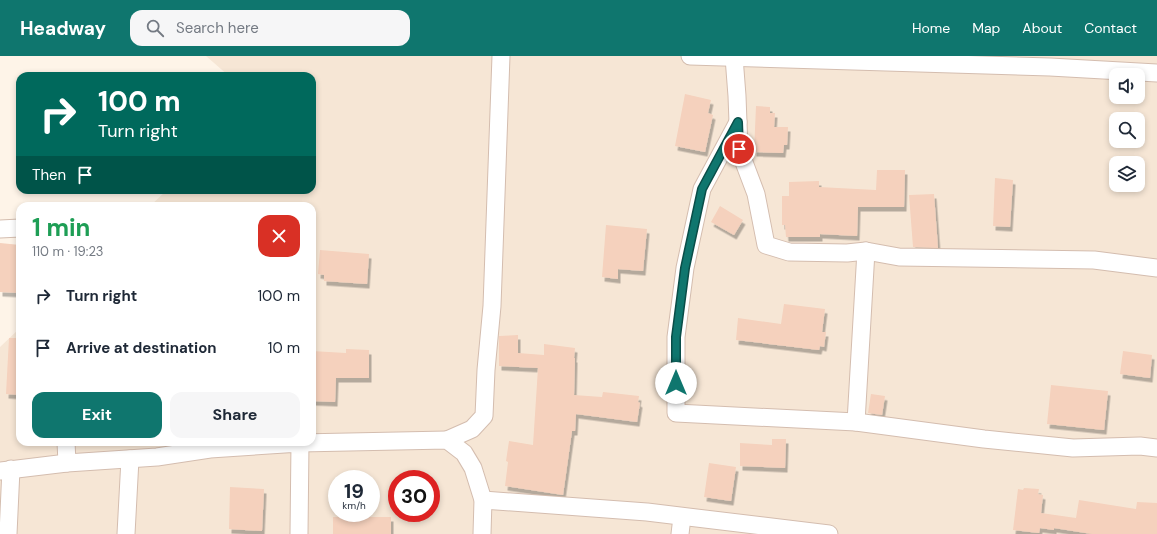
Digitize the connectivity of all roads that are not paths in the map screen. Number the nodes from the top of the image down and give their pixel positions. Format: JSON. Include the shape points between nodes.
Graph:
{"nodes":[{"id":1,"x":502,"y":56,"type":"edge"},
{"id":2,"x":690,"y":56,"type":"edge"},
{"id":3,"x":734,"y":57,"type":"junction"},
{"id":4,"x":789,"y":57,"type":"edge"},
{"id":5,"x":934,"y":60,"type":"edge"},
{"id":6,"x":1157,"y":73,"type":"edge"},
{"id":7,"x":738,"y":122,"type":"junction"},
{"id":8,"x":16,"y":228,"type":"edge"},
{"id":9,"x":0,"y":230,"type":"edge"},
{"id":10,"x":866,"y":251,"type":"junction"},
{"id":11,"x":1157,"y":268,"type":"edge"},
{"id":12,"x":856,"y":422,"type":"junction"},
{"id":13,"x":447,"y":440,"type":"junction"},
{"id":14,"x":316,"y":443,"type":"edge"},
{"id":15,"x":66,"y":446,"type":"edge"},
{"id":16,"x":255,"y":446,"type":"edge"},
{"id":17,"x":300,"y":446,"type":"edge"},
{"id":18,"x":1157,"y":448,"type":"edge"},
{"id":19,"x":130,"y":459,"type":"junction"},
{"id":20,"x":67,"y":463,"type":"junction"},
{"id":21,"x":6,"y":470,"type":"edge"},
{"id":22,"x":483,"y":500,"type":"junction"},
{"id":23,"x":682,"y":517,"type":"junction"},
{"id":24,"x":8,"y":534,"type":"edge"},
{"id":25,"x":126,"y":534,"type":"edge"},
{"id":26,"x":299,"y":534,"type":"edge"},
{"id":27,"x":482,"y":534,"type":"edge"},
{"id":28,"x":680,"y":534,"type":"edge"},
{"id":29,"x":829,"y":534,"type":"edge"}],
"edges":[{"from":1,"to":13,"type":"street","via":[[492,306],[484,416],[472,429]]},
{"from":2,"to":3,"type":"street"},
{"from":3,"to":4,"type":"street"},
{"from":3,"to":7,"type":"street"},
{"from":4,"to":5,"type":"street"},
{"from":5,"to":6,"type":"street"},
{"from":7,"to":10,"type":"street","via":[[739,149],[756,194],[766,245],[789,252]]},
{"from":7,"to":12,"type":"street","via":[[702,189],[685,268],[677,330],[676,413]]},
{"from":8,"to":9,"type":"street"},
{"from":10,"to":11,"type":"street","via":[[899,257],[1094,260]]},
{"from":10,"to":12,"type":"street"},
{"from":12,"to":18,"type":"street","via":[[1073,448]]},
{"from":13,"to":14,"type":"street"},
{"from":13,"to":22,"type":"street","via":[[464,453],[473,468]]},
{"from":15,"to":20,"type":"street"},
{"from":16,"to":19,"type":"street"},
{"from":17,"to":26,"type":"street"},
{"from":19,"to":20,"type":"street"},
{"from":19,"to":25,"type":"street"},
{"from":20,"to":21,"type":"street"},
{"from":21,"to":24,"type":"street"},
{"from":22,"to":23,"type":"street","via":[[647,512]]},
{"from":22,"to":27,"type":"street"},
{"from":23,"to":28,"type":"street"},
{"from":23,"to":29,"type":"street"}]}
